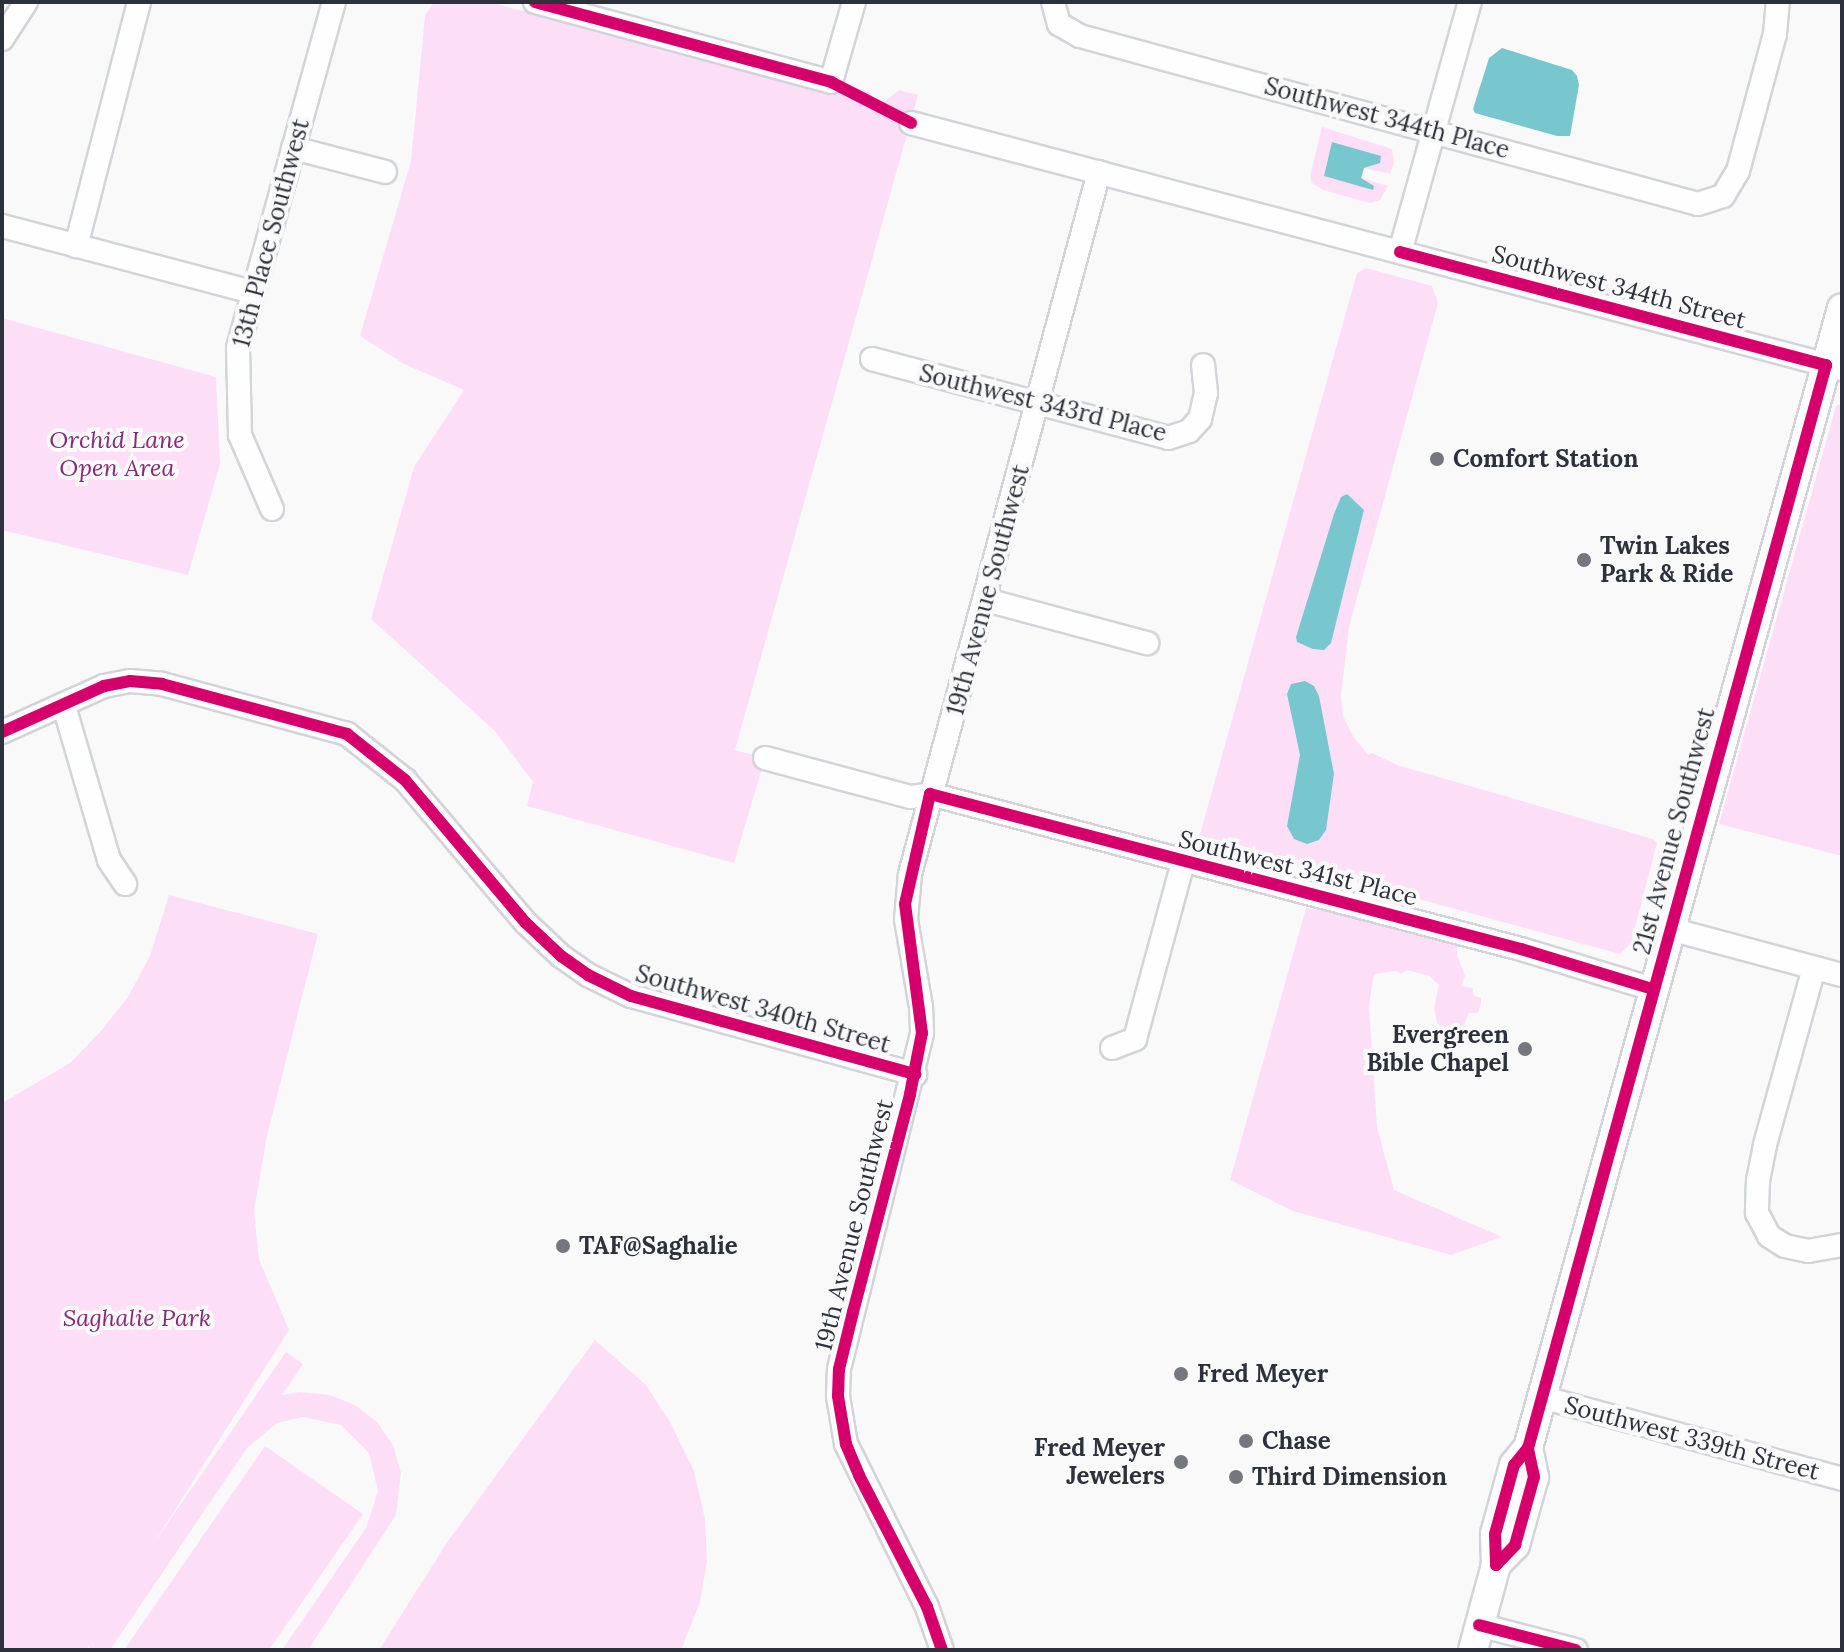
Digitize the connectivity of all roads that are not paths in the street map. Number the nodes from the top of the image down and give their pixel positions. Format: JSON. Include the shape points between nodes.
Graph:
{"nodes":[{"id":1,"x":26,"y":2,"type":"edge"},
{"id":2,"x":139,"y":2,"type":"edge"},
{"id":3,"x":334,"y":2,"type":"edge"},
{"id":4,"x":535,"y":2,"type":"edge"},
{"id":5,"x":854,"y":2,"type":"edge"},
{"id":6,"x":1470,"y":2,"type":"edge"},
{"id":7,"x":1778,"y":2,"type":"edge"},
{"id":8,"x":1054,"y":10,"type":"edge"},
{"id":9,"x":2,"y":39,"type":"edge"},
{"id":10,"x":911,"y":123,"type":"dead end"},
{"id":11,"x":1434,"y":130,"type":"junction"},
{"id":12,"x":293,"y":148,"type":"junction"},
{"id":13,"x":385,"y":172,"type":"dead end"},
{"id":14,"x":1099,"y":172,"type":"junction"},
{"id":15,"x":2,"y":226,"type":"edge"},
{"id":16,"x":76,"y":246,"type":"junction"},
{"id":17,"x":1400,"y":252,"type":"junction"},
{"id":18,"x":252,"y":292,"type":"junction"},
{"id":19,"x":1842,"y":308,"type":"edge"},
{"id":20,"x":872,"y":359,"type":"dead end"},
{"id":21,"x":1203,"y":365,"type":"dead end"},
{"id":22,"x":1834,"y":367,"type":"edge"},
{"id":23,"x":1038,"y":404,"type":"junction"},
{"id":24,"x":272,"y":509,"type":"dead end"},
{"id":25,"x":986,"y":600,"type":"junction"},
{"id":26,"x":1147,"y":643,"type":"dead end"},
{"id":27,"x":64,"y":706,"type":"junction"},
{"id":28,"x":2,"y":732,"type":"edge"},
{"id":29,"x":765,"y":758,"type":"dead end"},
{"id":30,"x":930,"y":794,"type":"junction"},
{"id":31,"x":1183,"y":862,"type":"junction"},
{"id":32,"x":125,"y":884,"type":"dead end"},
{"id":33,"x":1670,"y":929,"type":"junction"},
{"id":34,"x":1814,"y":968,"type":"junction"},
{"id":35,"x":1842,"y":975,"type":"edge"},
{"id":36,"x":1653,"y":989,"type":"junction"},
{"id":37,"x":1112,"y":1048,"type":"dead end"},
{"id":38,"x":915,"y":1074,"type":"junction"},
{"id":39,"x":1842,"y":1245,"type":"edge"},
{"id":40,"x":1541,"y":1397,"type":"junction"},
{"id":41,"x":1842,"y":1479,"type":"edge"},
{"id":42,"x":1476,"y":1638,"type":"edge"},
{"id":43,"x":942,"y":1650,"type":"edge"},
{"id":44,"x":1576,"y":1650,"type":"edge"}],
"edges":[{"from":1,"to":9,"type":"street"},
{"from":2,"to":16,"type":"street"},
{"from":3,"to":12,"type":"street","name":"13th Place Southwest"},
{"from":4,"to":5,"type":"street","via":[[831,82]]},
{"from":6,"to":11,"type":"street"},
{"from":7,"to":11,"type":"street","name":"Southwest 344th Place","via":[[1776,28],[1738,171],[1723,196],[1698,204]]},
{"from":8,"to":11,"type":"street","name":"Southwest 344th Place","via":[[1065,30],[1080,36]]},
{"from":10,"to":14,"type":"street","name":"Southwest 344th Street"},
{"from":11,"to":17,"type":"street"},
{"from":12,"to":13,"type":"street"},
{"from":12,"to":18,"type":"street","name":"13th Place Southwest"},
{"from":14,"to":17,"type":"street","name":"Southwest 344th Street"},
{"from":14,"to":23,"type":"street","name":"19th Avenue Southwest"},
{"from":15,"to":16,"type":"street"},
{"from":16,"to":18,"type":"street"},
{"from":17,"to":22,"type":"street","name":"Southwest 344th Street"},
{"from":18,"to":24,"type":"street","name":"13th Place Southwest","via":[[238,348],[238,424],[248,461]]},
{"from":19,"to":22,"type":"main road","name":"21st Avenue Southwest"},
{"from":20,"to":23,"type":"street","name":"Southwest 343rd Place"},
{"from":21,"to":23,"type":"street","name":"Southwest 343rd Place","via":[[1206,393],[1200,419],[1175,438]]},
{"from":22,"to":33,"type":"main road","name":"21st Avenue Southwest"},
{"from":23,"to":25,"type":"street","name":"19th Avenue Southwest"},
{"from":25,"to":26,"type":"street"},
{"from":25,"to":30,"type":"street","name":"19th Avenue Southwest"},
{"from":27,"to":28,"type":"street","name":"Southwest 340th Street"},
{"from":27,"to":32,"type":"street","via":[[109,860]]},
{"from":27,"to":38,"type":"street","name":"Southwest 340th Street","via":[[104,686],[130,681],[162,684],[347,734],[405,780],[526,923],[588,975],[645,1001]]},
{"from":29,"to":30,"type":"street","name":"Southwest 341st Place","via":[[911,797]]},
{"from":30,"to":31,"type":"street","name":"Southwest 341st Place"},
{"from":30,"to":38,"type":"street","name":"19th Avenue Southwest","via":[[905,904],[922,1015]]},
{"from":31,"to":36,"type":"street","name":"Southwest 341st Place","via":[[1521,949]]},
{"from":31,"to":37,"type":"street","via":[[1135,1039]]},
{"from":33,"to":34,"type":"street"},
{"from":33,"to":36,"type":"main road","name":"21st Avenue Southwest"},
{"from":34,"to":35,"type":"street"},
{"from":34,"to":39,"type":"street","via":[[1765,1145],[1757,1213],[1769,1236],[1785,1246],[1808,1251]]},
{"from":36,"to":40,"type":"main road","name":"21st Avenue Southwest"},
{"from":38,"to":43,"type":"street","name":"19th Avenue Southwest","via":[[849,1326],[838,1396],[846,1444],[927,1607]]},
{"from":40,"to":41,"type":"street","name":"Southwest 339th Street"},
{"from":40,"to":42,"type":"main road","name":"21st Avenue Southwest","via":[[1495,1534],[1496,1565]]},
{"from":42,"to":44,"type":"street"}]}
